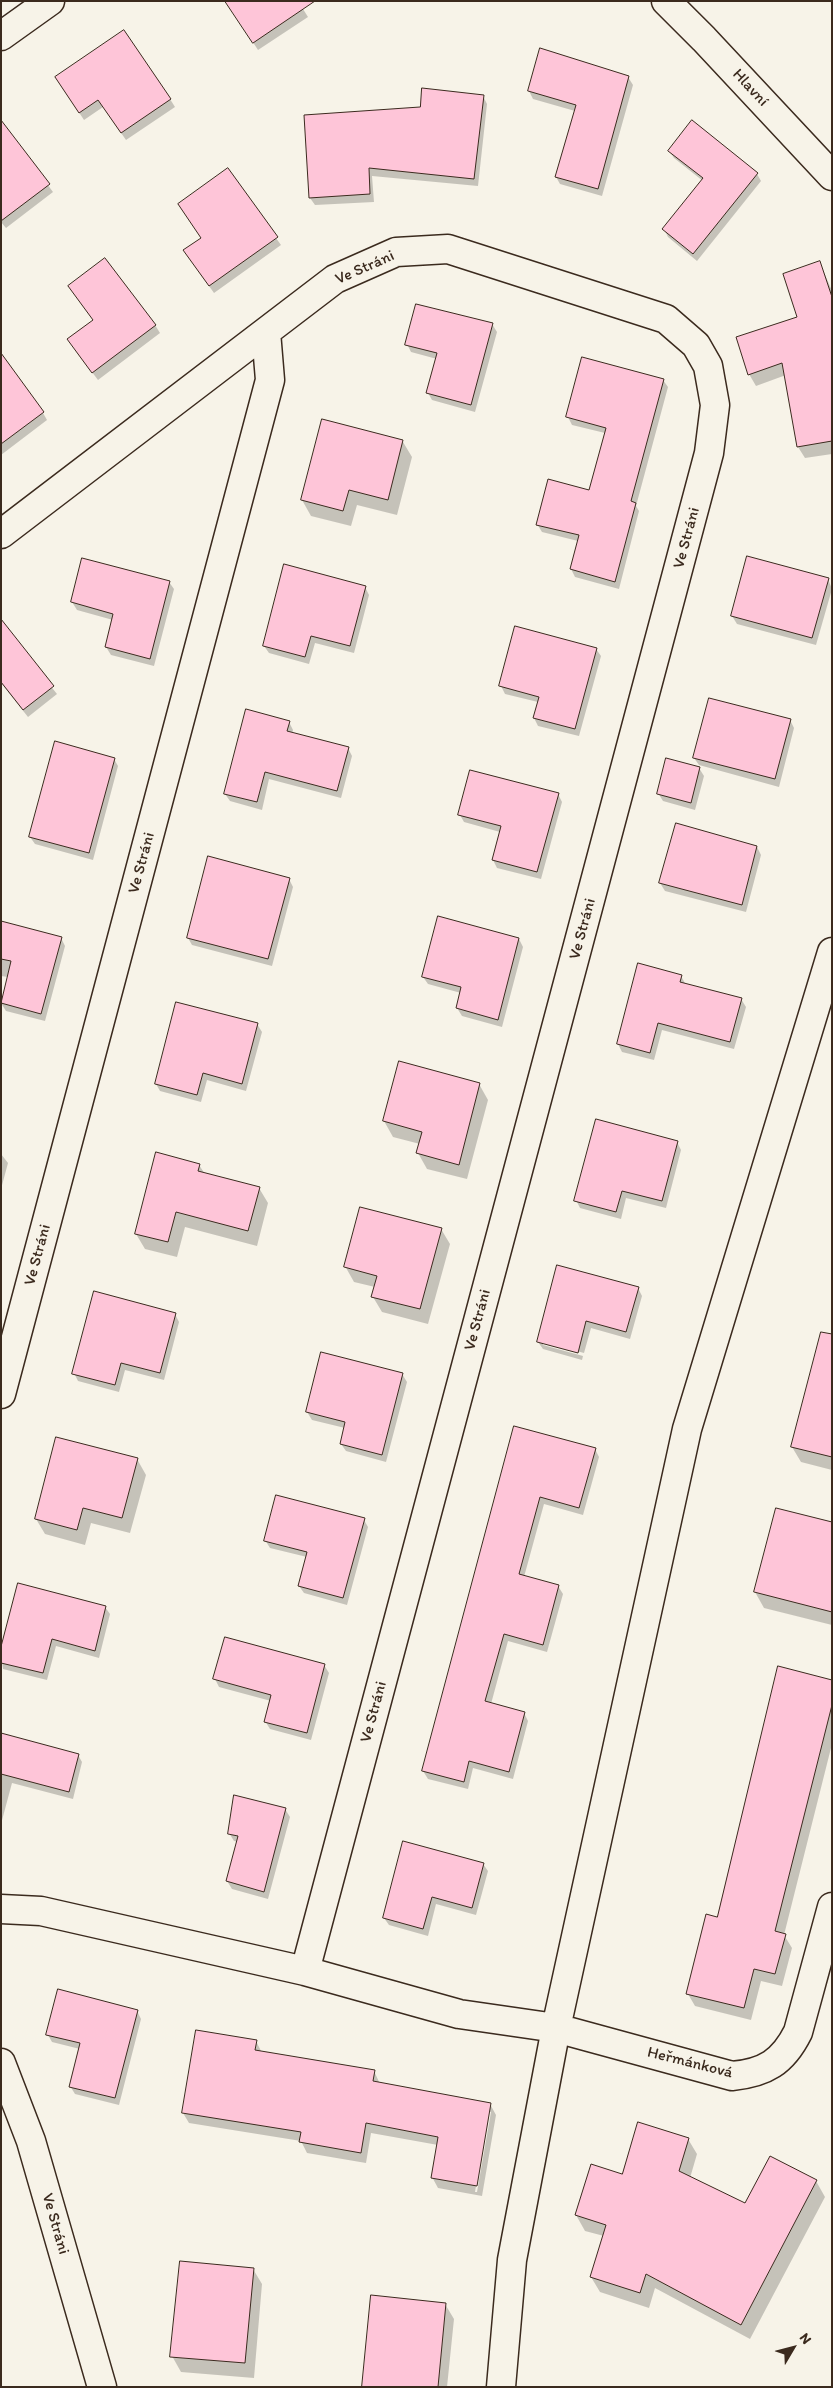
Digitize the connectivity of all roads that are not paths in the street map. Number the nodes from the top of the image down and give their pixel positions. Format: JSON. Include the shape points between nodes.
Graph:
{"nodes":[{"id":1,"x":50,"y":1,"type":"edge"},
{"id":2,"x":666,"y":1,"type":"edge"},
{"id":3,"x":1,"y":36,"type":"edge"},
{"id":4,"x":832,"y":176,"type":"edge"},
{"id":5,"x":266,"y":332,"type":"junction"},
{"id":6,"x":1,"y":534,"type":"edge"},
{"id":7,"x":832,"y":952,"type":"edge"},
{"id":8,"x":1,"y":1394,"type":"edge"},
{"id":9,"x":832,"y":1908,"type":"edge"},
{"id":10,"x":1,"y":1909,"type":"edge"},
{"id":11,"x":305,"y":1971,"type":"junction"},
{"id":12,"x":556,"y":2028,"type":"junction"},
{"id":13,"x":1,"y":2062,"type":"edge"},
{"id":14,"x":102,"y":2387,"type":"edge"},
{"id":15,"x":501,"y":2387,"type":"edge"}],
"edges":[{"from":1,"to":3,"type":"street"},
{"from":2,"to":4,"type":"street","name":"Hlavní"},
{"from":5,"to":6,"type":"street","name":"Ve Stráni"},
{"from":5,"to":8,"type":"street","name":"Ve Stráni","via":[[270,380]]},
{"from":5,"to":11,"type":"street","name":"Ve Stráni","via":[[335,279],[396,252],[448,249],[666,319],[696,345],[708,366],[715,405],[709,453]]},
{"from":7,"to":12,"type":"street","via":[[687,1429]]},
{"from":9,"to":12,"type":"street","name":"Heřmánková","via":[[798,2032],[790,2048],[770,2067],[732,2076]]},
{"from":10,"to":11,"type":"street","via":[[41,1911]]},
{"from":11,"to":12,"type":"street","via":[[459,2014]]},
{"from":12,"to":15,"type":"street","via":[[512,2260]]},
{"from":13,"to":14,"type":"street","name":"Ve Stráni","via":[[31,2141]]}]}
